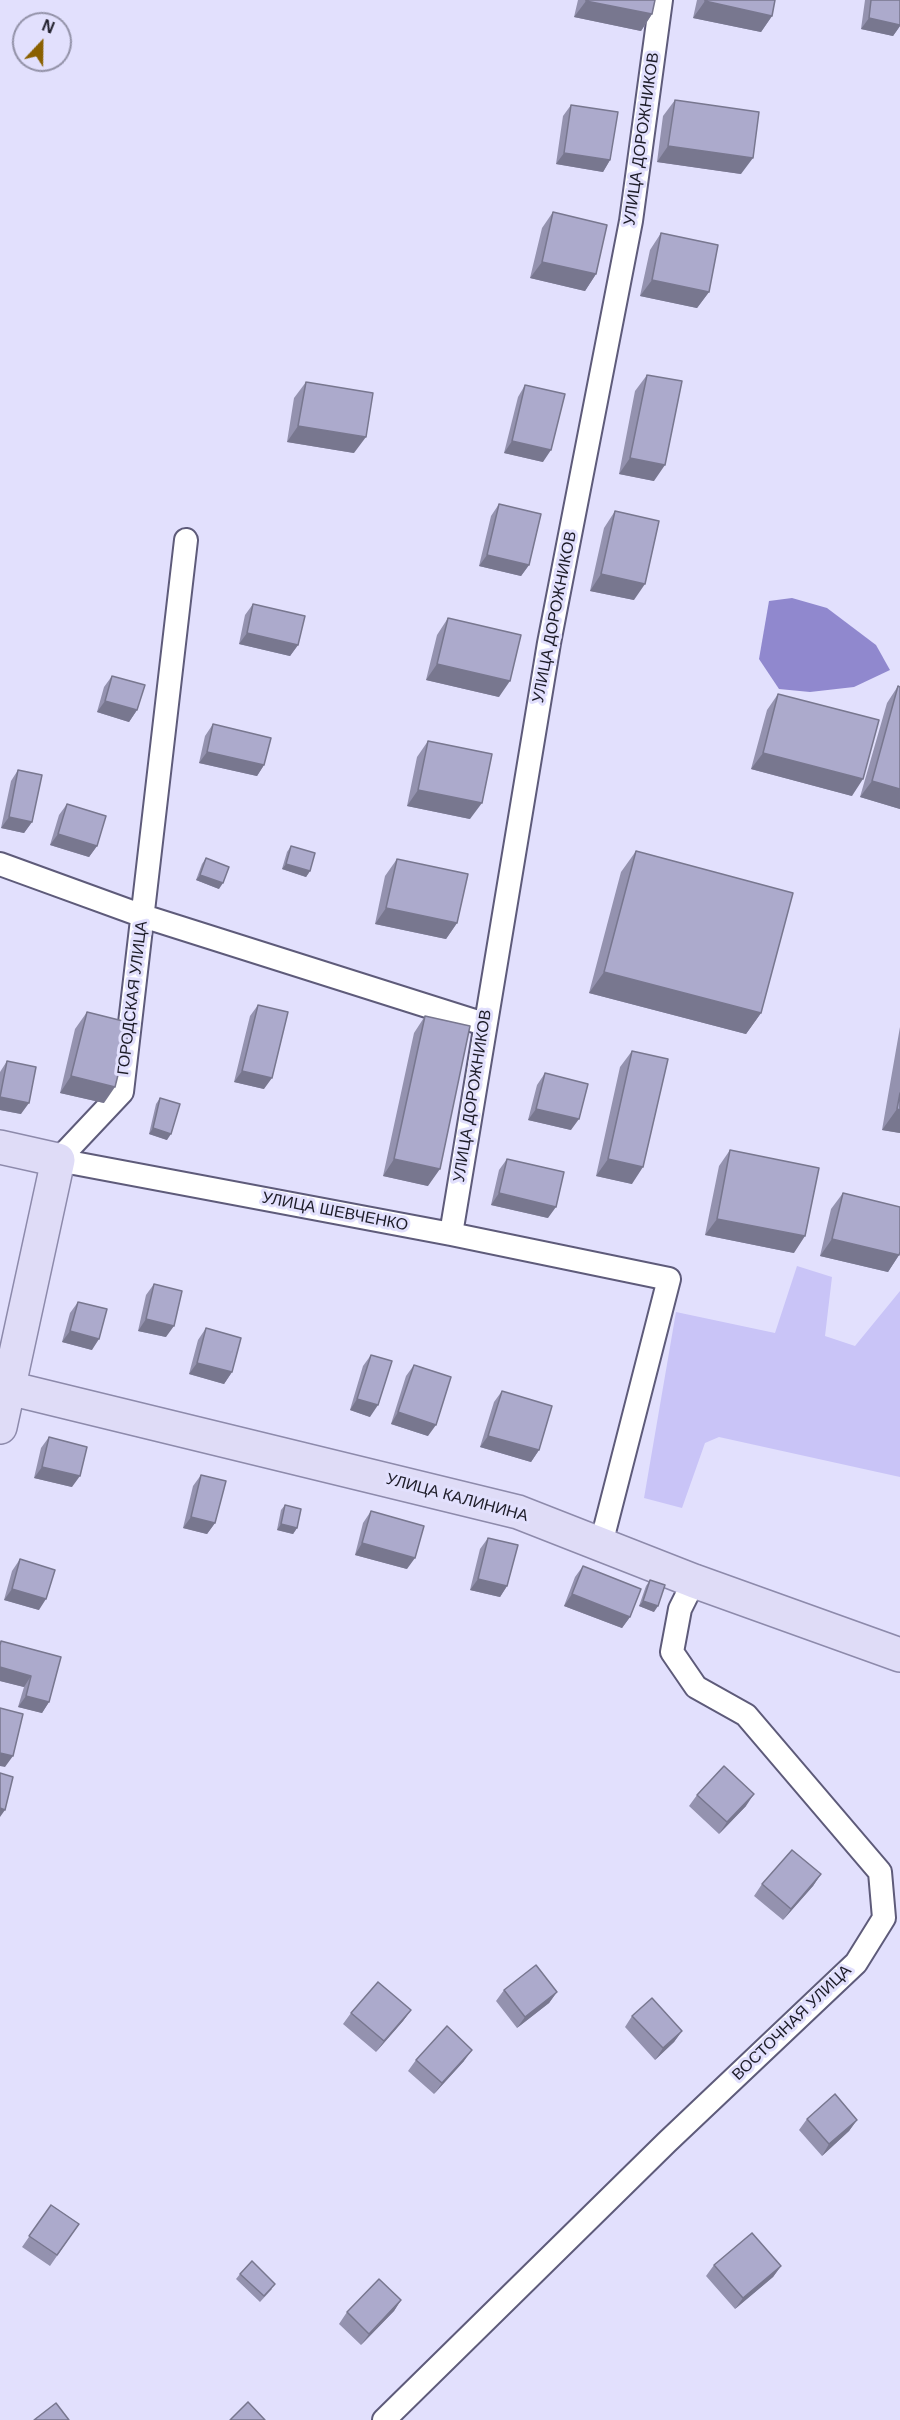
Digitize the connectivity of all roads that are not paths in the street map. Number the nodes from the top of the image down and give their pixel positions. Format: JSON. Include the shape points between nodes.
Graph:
{"nodes":[{"id":1,"x":661,"y":0,"type":"edge"},
{"id":2,"x":186,"y":540,"type":"dead end"},
{"id":3,"x":0,"y":864,"type":"edge"},
{"id":4,"x":142,"y":916,"type":"junction"},
{"id":5,"x":484,"y":1024,"type":"junction"},
{"id":6,"x":0,"y":1147,"type":"edge"},
{"id":7,"x":58,"y":1160,"type":"junction"},
{"id":8,"x":451,"y":1234,"type":"junction"},
{"id":9,"x":5,"y":1387,"type":"edge"},
{"id":10,"x":0,"y":1427,"type":"edge"},
{"id":11,"x":601,"y":1544,"type":"junction"},
{"id":12,"x":694,"y":1581,"type":"junction"},
{"id":13,"x":900,"y":1655,"type":"edge"},
{"id":14,"x":384,"y":2420,"type":"edge"}],
"edges":[{"from":1,"to":5,"type":"street","name":"УЛИЦА ДОРОЖНИКОВ","via":[[631,221],[549,643]]},
{"from":2,"to":4,"type":"street","name":"ГОРОДСКАЯ УЛИЦА"},
{"from":3,"to":4,"type":"street"},
{"from":4,"to":5,"type":"street"},
{"from":4,"to":7,"type":"street","name":"ГОРОДСКАЯ УЛИЦА","via":[[122,1092]]},
{"from":5,"to":8,"type":"street","name":"УЛИЦА ДОРОЖНИКОВ"},
{"from":6,"to":7,"type":"main road","name":"УЛИЦА ШЕВЧЕНКО"},
{"from":7,"to":8,"type":"street","name":"УЛИЦА ШЕВЧЕНКО"},
{"from":7,"to":9,"type":"main road"},
{"from":8,"to":11,"type":"street","name":"УЛИЦА ШЕВЧЕНКО","via":[[669,1279]]},
{"from":9,"to":10,"type":"main road"},
{"from":9,"to":11,"type":"main road","name":"УЛИЦА КАЛИНИНА","via":[[518,1512]]},
{"from":11,"to":12,"type":"main road","name":"УЛИЦА КАЛИНИНА"},
{"from":12,"to":13,"type":"main road","name":"УЛИЦА КАЛИНИНА"},
{"from":12,"to":14,"type":"street","name":"ВОСТОЧНАЯ УЛИЦА","via":[[680,1609],[672,1652],[696,1687],[746,1715],[880,1872],[884,1918],[856,1963]]}]}
